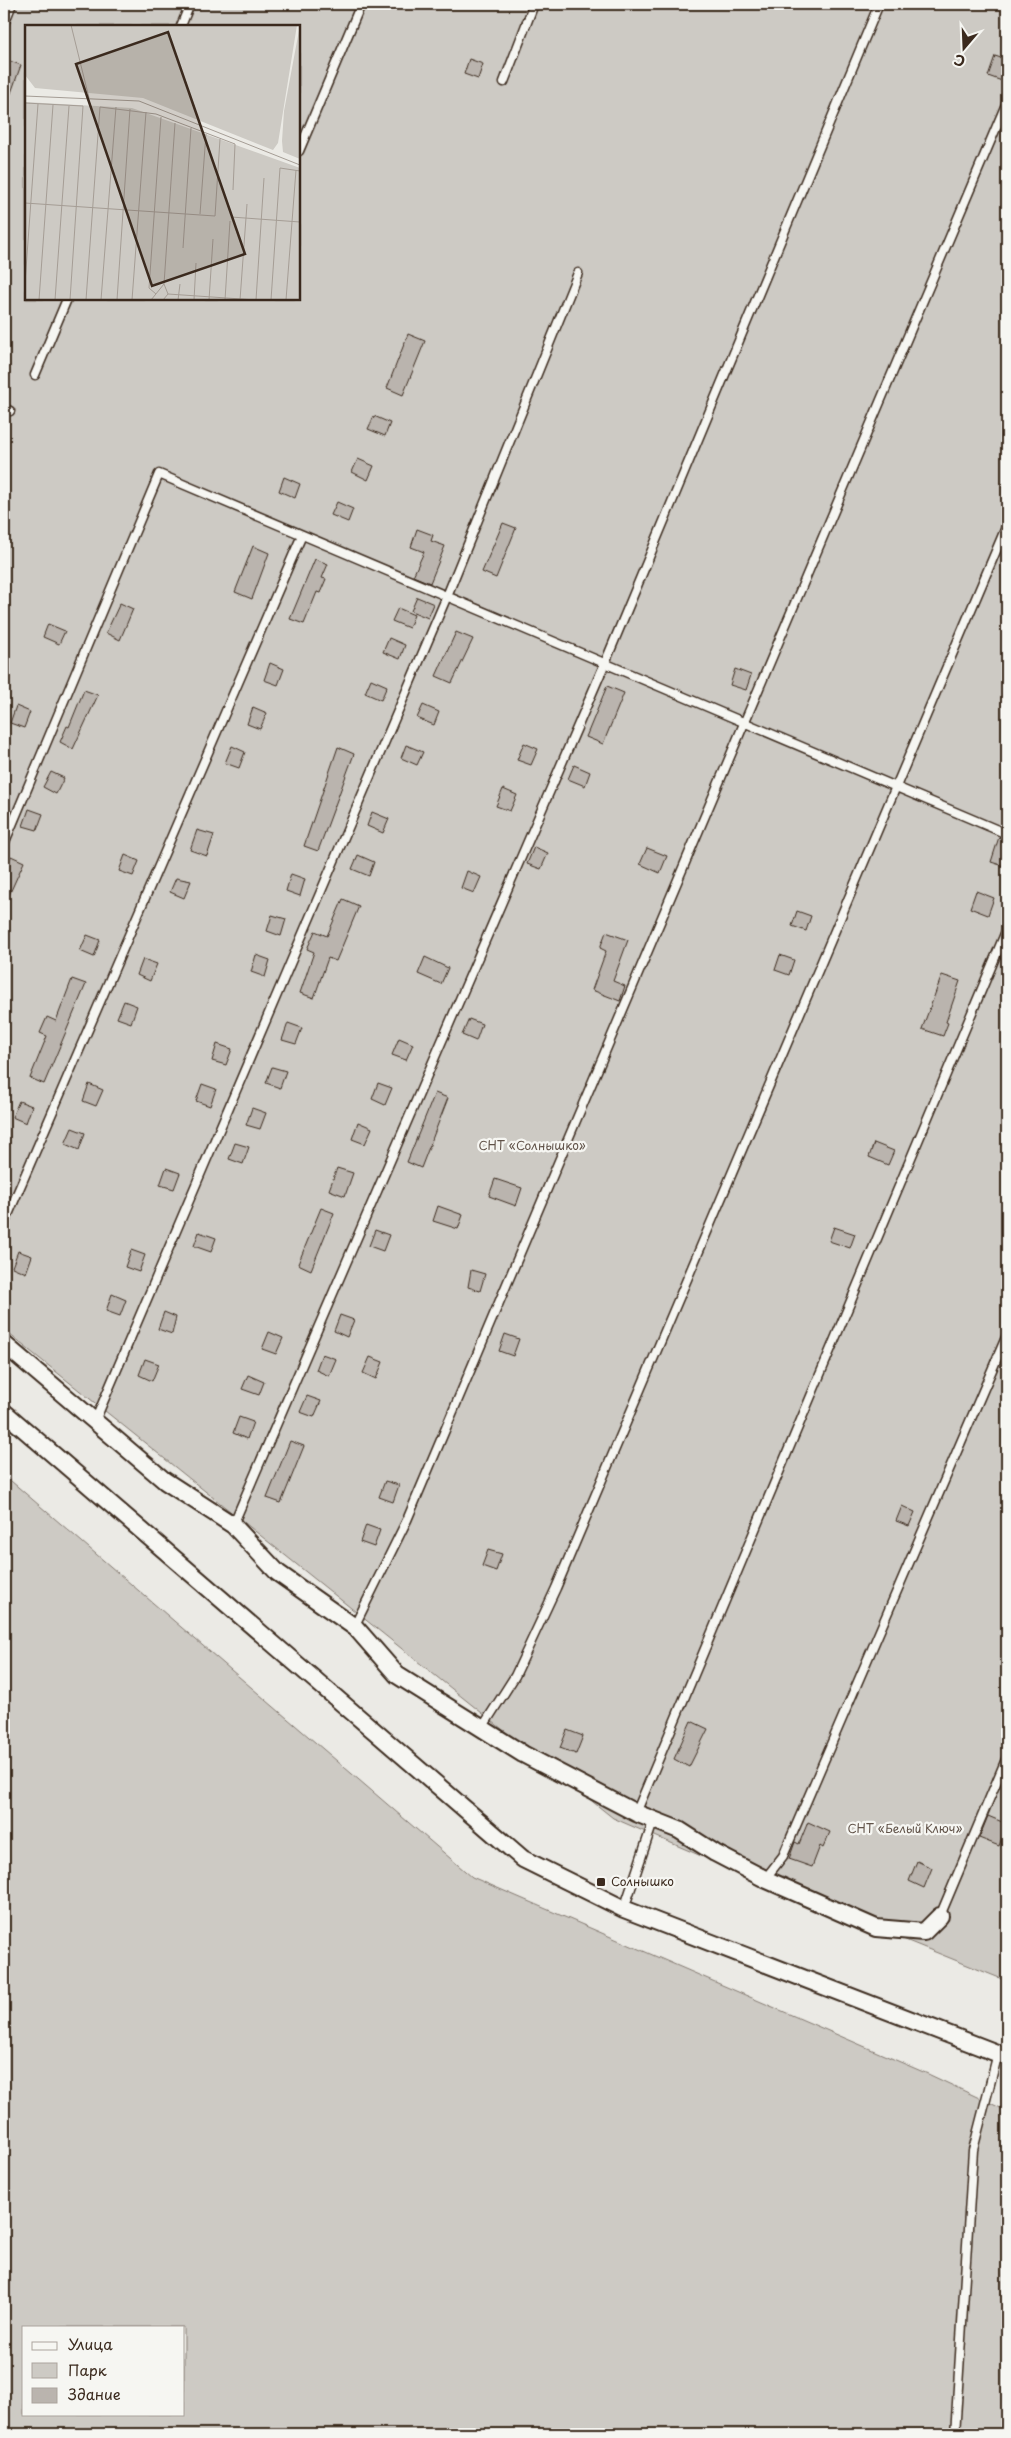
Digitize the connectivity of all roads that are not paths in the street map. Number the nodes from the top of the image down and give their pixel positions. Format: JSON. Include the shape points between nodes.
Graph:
{"nodes":[{"id":1,"x":12,"y":4,"type":"edge"},
{"id":2,"x":190,"y":4,"type":"edge"},
{"id":3,"x":361,"y":4,"type":"edge"},
{"id":4,"x":534,"y":4,"type":"edge"},
{"id":5,"x":879,"y":4,"type":"edge"},
{"id":6,"x":4,"y":24,"type":"edge"},
{"id":7,"x":181,"y":25,"type":"edge"},
{"id":8,"x":504,"y":82,"type":"dead end"},
{"id":9,"x":1007,"y":102,"type":"edge"},
{"id":10,"x":300,"y":149,"type":"edge"},
{"id":11,"x":578,"y":273,"type":"dead end"},
{"id":12,"x":67,"y":300,"type":"edge"},
{"id":13,"x":35,"y":375,"type":"dead end"},
{"id":14,"x":1007,"y":525,"type":"edge"},
{"id":15,"x":302,"y":534,"type":"junction"},
{"id":16,"x":447,"y":596,"type":"junction"},
{"id":17,"x":605,"y":663,"type":"junction"},
{"id":18,"x":744,"y":722,"type":"junction"},
{"id":19,"x":896,"y":787,"type":"junction"},
{"id":20,"x":1007,"y":834,"type":"edge"},
{"id":21,"x":4,"y":844,"type":"edge"},
{"id":22,"x":1007,"y":929,"type":"edge"},
{"id":23,"x":4,"y":1224,"type":"edge"},
{"id":24,"x":1007,"y":1335,"type":"edge"},
{"id":25,"x":4,"y":1344,"type":"edge"},
{"id":26,"x":4,"y":1412,"type":"edge"},
{"id":27,"x":94,"y":1423,"type":"junction"},
{"id":28,"x":234,"y":1525,"type":"junction"},
{"id":29,"x":354,"y":1627,"type":"junction"},
{"id":30,"x":482,"y":1728,"type":"junction"},
{"id":31,"x":1007,"y":1757,"type":"edge"},
{"id":32,"x":636,"y":1813,"type":"junction"},
{"id":33,"x":654,"y":1819,"type":"junction"},
{"id":34,"x":765,"y":1880,"type":"junction"},
{"id":35,"x":624,"y":1908,"type":"junction"},
{"id":36,"x":940,"y":1916,"type":"joint"},
{"id":37,"x":1003,"y":2055,"type":"edge"},
{"id":38,"x":955,"y":2434,"type":"edge"}],
"edges":[{"from":1,"to":6,"type":"lane"},
{"from":2,"to":7,"type":"lane"},
{"from":3,"to":10,"type":"lane"},
{"from":4,"to":8,"type":"lane"},
{"from":5,"to":17,"type":"lane"},
{"from":9,"to":18,"type":"lane"},
{"from":11,"to":16,"type":"lane"},
{"from":12,"to":13,"type":"lane"},
{"from":14,"to":19,"type":"lane"},
{"from":15,"to":16,"type":"lane"},
{"from":15,"to":21,"type":"lane","via":[[159,474]]},
{"from":15,"to":23,"type":"lane"},
{"from":16,"to":17,"type":"lane"},
{"from":16,"to":27,"type":"lane"},
{"from":17,"to":18,"type":"lane"},
{"from":17,"to":28,"type":"lane"},
{"from":18,"to":19,"type":"lane"},
{"from":18,"to":29,"type":"lane","via":[[407,1520]]},
{"from":19,"to":20,"type":"lane"},
{"from":19,"to":30,"type":"lane","via":[[556,1588],[515,1676]]},
{"from":22,"to":32,"type":"lane"},
{"from":24,"to":34,"type":"lane","via":[[783,1856]]},
{"from":25,"to":27,"type":"street"},
{"from":26,"to":35,"type":"street","via":[[523,1859]]},
{"from":27,"to":28,"type":"street","via":[[165,1481]]},
{"from":28,"to":29,"type":"street","via":[[278,1573]]},
{"from":29,"to":30,"type":"street","via":[[397,1675]]},
{"from":30,"to":32,"type":"street","via":[[523,1754]]},
{"from":31,"to":36,"type":"lane"},
{"from":32,"to":33,"type":"street"},
{"from":33,"to":34,"type":"street"},
{"from":33,"to":35,"type":"lane"},
{"from":34,"to":36,"type":"street","via":[[876,1928],[924,1932]]},
{"from":35,"to":37,"type":"street"},
{"from":37,"to":38,"type":"lane","via":[[973,2150]]}]}
